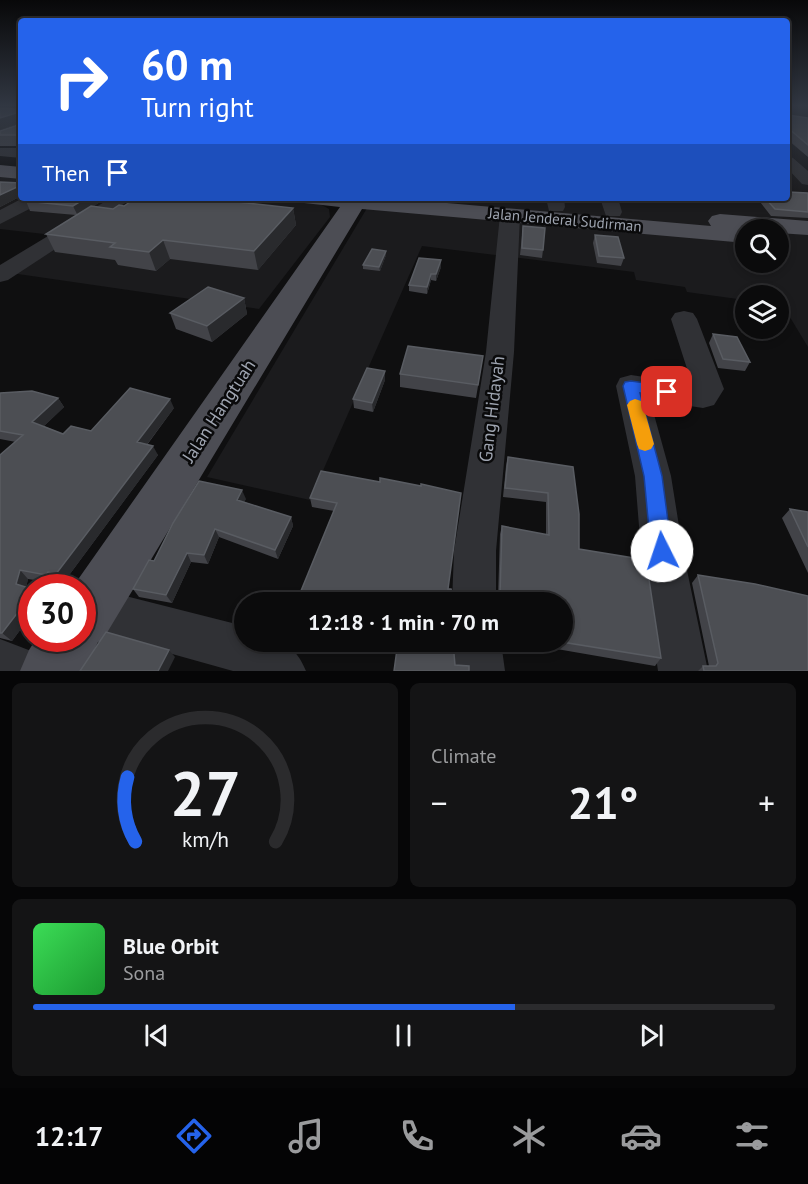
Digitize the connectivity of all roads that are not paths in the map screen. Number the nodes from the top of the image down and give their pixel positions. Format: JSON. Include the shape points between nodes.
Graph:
{"nodes":[{"id":1,"x":0,"y":152,"type":"edge"},
{"id":2,"x":18,"y":153,"type":"edge"},
{"id":3,"x":0,"y":160,"type":"edge"},
{"id":4,"x":18,"y":162,"type":"edge"},
{"id":5,"x":790,"y":163,"type":"edge"},
{"id":6,"x":0,"y":171,"type":"edge"},
{"id":7,"x":18,"y":173,"type":"edge"},
{"id":8,"x":808,"y":180,"type":"edge"},
{"id":9,"x":31,"y":201,"type":"edge"},
{"id":10,"x":119,"y":201,"type":"edge"},
{"id":11,"x":247,"y":201,"type":"edge"},
{"id":12,"x":344,"y":201,"type":"edge"},
{"id":13,"x":471,"y":201,"type":"edge"},
{"id":14,"x":355,"y":202,"type":"junction"},
{"id":15,"x":555,"y":203,"type":"edge"},
{"id":16,"x":507,"y":205,"type":"edge"},
{"id":17,"x":611,"y":205,"type":"edge"},
{"id":18,"x":235,"y":212,"type":"edge"},
{"id":19,"x":0,"y":218,"type":"edge"},
{"id":20,"x":808,"y":228,"type":"edge"},
{"id":21,"x":735,"y":235,"type":"edge"},
{"id":22,"x":789,"y":240,"type":"edge"},
{"id":23,"x":808,"y":241,"type":"edge"},
{"id":24,"x":0,"y":276,"type":"edge"},
{"id":25,"x":684,"y":319,"type":"dead end"},
{"id":26,"x":474,"y":592,"type":"edge"},
{"id":27,"x":96,"y":600,"type":"edge"},
{"id":28,"x":96,"y":626,"type":"edge"},
{"id":29,"x":62,"y":652,"type":"edge"},
{"id":30,"x":478,"y":652,"type":"edge"},
{"id":31,"x":0,"y":663,"type":"edge"},
{"id":32,"x":22,"y":671,"type":"edge"},
{"id":33,"x":50,"y":671,"type":"edge"},
{"id":34,"x":281,"y":671,"type":"edge"},
{"id":35,"x":480,"y":671,"type":"edge"},
{"id":36,"x":683,"y":671,"type":"edge"}],
"edges":[{"from":1,"to":2,"type":"street"},
{"from":3,"to":4,"type":"main road"},
{"from":5,"to":8,"type":"street"},
{"from":6,"to":7,"type":"main road"},
{"from":9,"to":19,"type":"street"},
{"from":10,"to":24,"type":"street"},
{"from":11,"to":18,"type":"street"},
{"from":12,"to":14,"type":"main road","name":"Jalan Jenderal Sudirman"},
{"from":13,"to":16,"type":"main road","name":"Jalan Jenderal Sudirman"},
{"from":14,"to":16,"type":"main road","name":"Jalan Jenderal Sudirman"},
{"from":14,"to":27,"type":"main road","name":"Jalan Hangtuah"},
{"from":15,"to":16,"type":"main road","name":"Jalan Jenderal Sudirman"},
{"from":15,"to":17,"type":"main road","name":"Jalan Jenderal Sudirman"},
{"from":16,"to":21,"type":"main road","name":"Jalan Jenderal Sudirman"},
{"from":16,"to":26,"type":"street","name":"Gang Hidayah","via":[[500,352],[475,551]]},
{"from":17,"to":20,"type":"main road","name":"Jalan Jenderal Sudirman"},
{"from":22,"to":23,"type":"main road"},
{"from":25,"to":36,"type":"street","via":[[709,389],[702,397],[631,386],[653,476]]},
{"from":28,"to":34,"type":"street","via":[[251,652]]},
{"from":29,"to":33,"type":"main road","name":"Jalan Hangtuah"},
{"from":30,"to":35,"type":"street"},
{"from":31,"to":32,"type":"street"}]}
